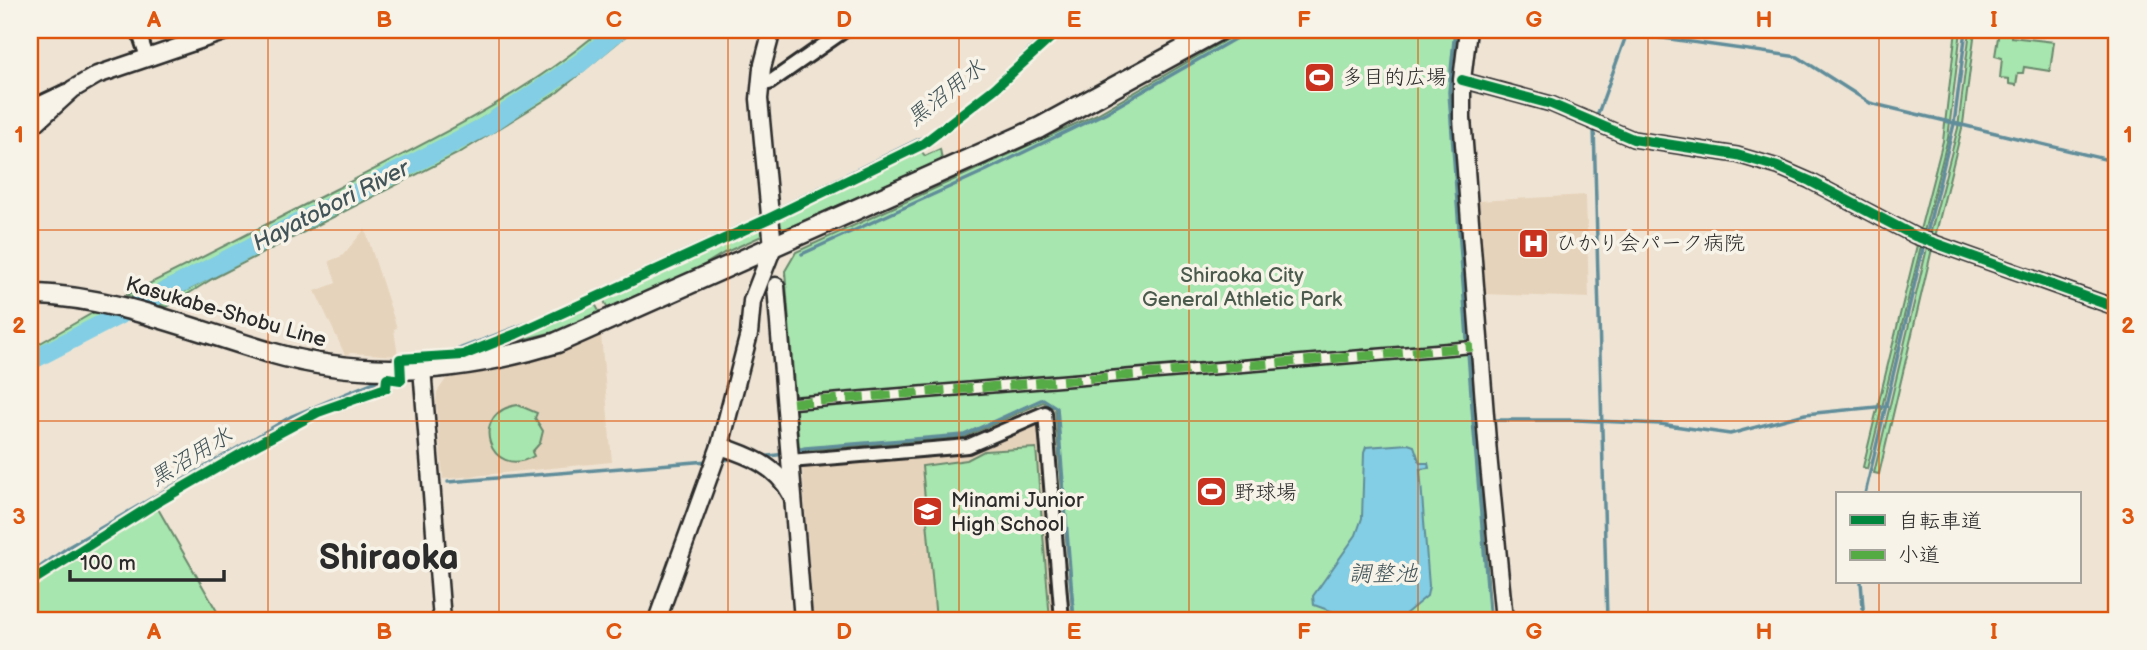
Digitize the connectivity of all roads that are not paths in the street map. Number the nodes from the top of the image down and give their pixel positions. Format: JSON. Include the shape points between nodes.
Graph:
{"nodes":[{"id":1,"x":138,"y":30,"type":"edge"},
{"id":2,"x":229,"y":30,"type":"edge"},
{"id":3,"x":772,"y":30,"type":"edge"},
{"id":4,"x":845,"y":30,"type":"edge"},
{"id":5,"x":1219,"y":30,"type":"edge"},
{"id":6,"x":1468,"y":30,"type":"edge"},
{"id":7,"x":147,"y":57,"type":"junction"},
{"id":8,"x":1462,"y":80,"type":"junction"},
{"id":9,"x":760,"y":85,"type":"junction"},
{"id":10,"x":76,"y":87,"type":"junction"},
{"id":11,"x":30,"y":108,"type":"edge"},
{"id":12,"x":30,"y":128,"type":"edge"},
{"id":13,"x":773,"y":247,"type":"junction"},
{"id":14,"x":776,"y":286,"type":"dead end"},
{"id":15,"x":30,"y":294,"type":"edge"},
{"id":16,"x":2117,"y":308,"type":"edge"},
{"id":17,"x":1472,"y":347,"type":"dead end"},
{"id":18,"x":422,"y":368,"type":"junction"},
{"id":19,"x":793,"y":403,"type":"dead end"},
{"id":20,"x":720,"y":446,"type":"junction"},
{"id":21,"x":790,"y":461,"type":"junction"},
{"id":22,"x":793,"y":496,"type":"junction"},
{"id":23,"x":442,"y":620,"type":"edge"},
{"id":24,"x":657,"y":620,"type":"edge"},
{"id":25,"x":803,"y":620,"type":"edge"},
{"id":26,"x":1062,"y":620,"type":"edge"},
{"id":27,"x":1504,"y":620,"type":"edge"}],
"edges":[{"from":1,"to":7,"type":"street"},
{"from":2,"to":7,"type":"street"},
{"from":3,"to":9,"type":"street"},
{"from":4,"to":9,"type":"street"},
{"from":5,"to":13,"type":"main road","name":"Kasukabe-Shobu Line","via":[[1039,128]]},
{"from":6,"to":8,"type":"street"},
{"from":7,"to":10,"type":"street"},
{"from":8,"to":16,"type":"street","via":[[1551,104],[1633,139],[1737,155],[1779,167],[1915,236]]},
{"from":8,"to":27,"type":"street","via":[[1473,274]]},
{"from":9,"to":13,"type":"street"},
{"from":10,"to":11,"type":"street"},
{"from":10,"to":12,"type":"street"},
{"from":13,"to":18,"type":"main road","name":"Kasukabe-Shobu Line","via":[[556,343],[510,357]]},
{"from":13,"to":20,"type":"street","via":[[752,301],[749,334]]},
{"from":14,"to":21,"type":"street"},
{"from":15,"to":18,"type":"main road","name":"Kasukabe-Shobu Line","via":[[115,304],[306,360],[390,370]]},
{"from":17,"to":19,"type":"street"},
{"from":18,"to":23,"type":"street"},
{"from":20,"to":22,"type":"street","via":[[765,465]]},
{"from":20,"to":24,"type":"street"},
{"from":21,"to":22,"type":"street"},
{"from":21,"to":26,"type":"street","via":[[968,446],[1045,413]]},
{"from":22,"to":25,"type":"street"}]}
